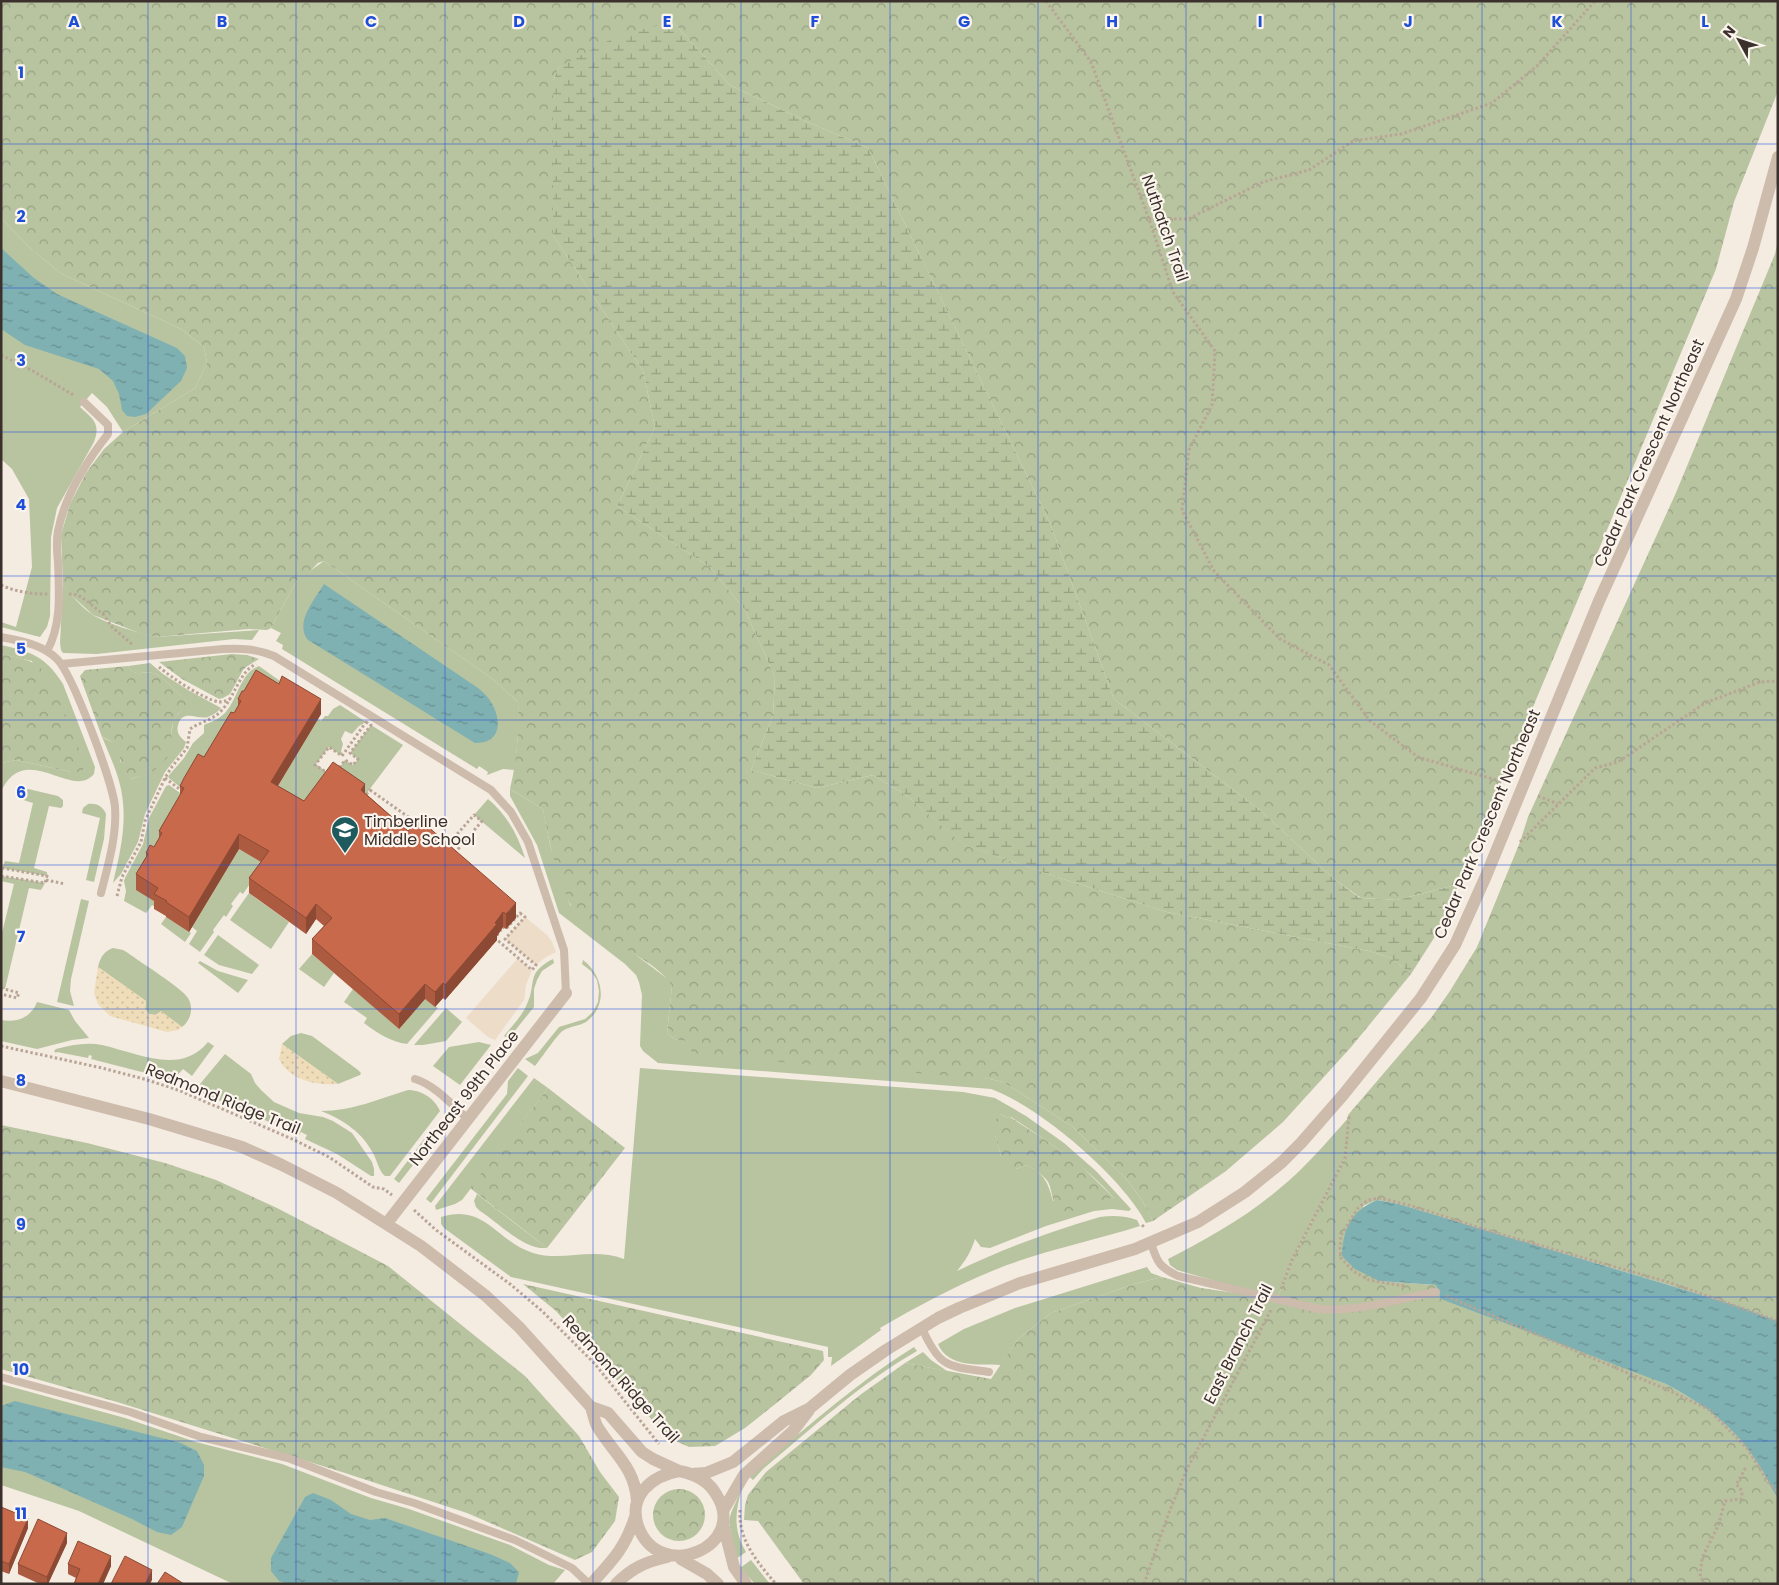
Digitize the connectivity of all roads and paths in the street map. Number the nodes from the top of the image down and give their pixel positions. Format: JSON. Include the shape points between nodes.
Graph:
{"nodes":[{"id":1,"x":1046,"y":1,"type":"edge"},
{"id":2,"x":1594,"y":1,"type":"edge"},
{"id":3,"x":1778,"y":157,"type":"edge"},
{"id":4,"x":1149,"y":218,"type":"junction"},
{"id":5,"x":1,"y":355,"type":"edge"},
{"id":6,"x":84,"y":402,"type":"joint"},
{"id":7,"x":1,"y":637,"type":"edge"},
{"id":8,"x":47,"y":652,"type":"junction"},
{"id":9,"x":60,"y":664,"type":"junction"},
{"id":10,"x":253,"y":665,"type":"dead end"},
{"id":11,"x":162,"y":669,"type":"dead end"},
{"id":12,"x":1778,"y":681,"type":"edge"},
{"id":13,"x":231,"y":698,"type":"junction"},
{"id":14,"x":366,"y":722,"type":"joint"},
{"id":15,"x":165,"y":778,"type":"junction"},
{"id":16,"x":1503,"y":782,"type":"dead end"},
{"id":17,"x":184,"y":793,"type":"edge"},
{"id":18,"x":1538,"y":796,"type":"dead end"},
{"id":19,"x":1558,"y":804,"type":"junction"},
{"id":20,"x":1520,"y":842,"type":"dead end"},
{"id":21,"x":1,"y":873,"type":"edge"},
{"id":22,"x":474,"y":878,"type":"junction"},
{"id":23,"x":46,"y":880,"type":"junction"},
{"id":24,"x":477,"y":881,"type":"edge"},
{"id":25,"x":65,"y":884,"type":"dead end"},
{"id":26,"x":101,"y":893,"type":"dead end"},
{"id":27,"x":117,"y":896,"type":"dead end"},
{"id":28,"x":511,"y":909,"type":"edge"},
{"id":29,"x":518,"y":915,"type":"junction"},
{"id":30,"x":1,"y":988,"type":"edge"},
{"id":31,"x":566,"y":993,"type":"joint"},
{"id":32,"x":1,"y":994,"type":"edge"},
{"id":33,"x":1,"y":1046,"type":"edge"},
{"id":34,"x":415,"y":1079,"type":"dead end"},
{"id":35,"x":1,"y":1081,"type":"edge"},
{"id":36,"x":1348,"y":1116,"type":"dead end"},
{"id":37,"x":468,"y":1119,"type":"junction"},
{"id":38,"x":367,"y":1183,"type":"dead end"},
{"id":39,"x":386,"y":1223,"type":"junction"},
{"id":40,"x":436,"y":1230,"type":"dead end"},
{"id":41,"x":1151,"y":1243,"type":"junction"},
{"id":42,"x":1407,"y":1286,"type":"dead end"},
{"id":43,"x":1436,"y":1292,"type":"joint"},
{"id":44,"x":1277,"y":1299,"type":"junction"},
{"id":45,"x":1778,"y":1321,"type":"edge"},
{"id":46,"x":922,"y":1328,"type":"junction"},
{"id":47,"x":989,"y":1372,"type":"dead end"},
{"id":48,"x":1,"y":1377,"type":"edge"},
{"id":49,"x":591,"y":1407,"type":"junction"},
{"id":50,"x":810,"y":1408,"type":"junction"},
{"id":51,"x":661,"y":1447,"type":"dead end"},
{"id":52,"x":1746,"y":1467,"type":"dead end"},
{"id":53,"x":679,"y":1471,"type":"junction"},
{"id":54,"x":692,"y":1474,"type":"junction"},
{"id":55,"x":1778,"y":1492,"type":"edge"},
{"id":56,"x":637,"y":1501,"type":"junction"},
{"id":57,"x":742,"y":1504,"type":"dead end"},
{"id":58,"x":724,"y":1509,"type":"junction"},
{"id":59,"x":635,"y":1517,"type":"junction"},
{"id":60,"x":723,"y":1524,"type":"junction"},
{"id":61,"x":666,"y":1557,"type":"junction"},
{"id":62,"x":681,"y":1559,"type":"junction"},
{"id":63,"x":590,"y":1584,"type":"edge"},
{"id":64,"x":616,"y":1584,"type":"edge"},
{"id":65,"x":718,"y":1584,"type":"edge"},
{"id":66,"x":746,"y":1584,"type":"edge"},
{"id":67,"x":776,"y":1584,"type":"edge"},
{"id":68,"x":1144,"y":1584,"type":"edge"},
{"id":69,"x":1706,"y":1584,"type":"edge"}],
"edges":[{"from":1,"to":4,"type":"path","name":"Nuthatch Trail","via":[[1091,62]]},
{"from":2,"to":4,"type":"path","via":[[1538,66],[1492,103],[1401,134],[1352,141],[1309,170],[1263,182],[1188,219]]},
{"from":3,"to":41,"type":"street","name":"Cedar Park Crescent Northeast","via":[[1753,248],[1732,307],[1599,601],[1486,876],[1448,958],[1421,998],[1365,1067],[1282,1162],[1226,1205],[1198,1222]]},
{"from":4,"to":16,"type":"path","name":"Nuthatch Trail","via":[[1173,292],[1215,351],[1212,405],[1189,450],[1182,510],[1214,570],[1280,638],[1330,665],[1370,721],[1418,757]]},
{"from":5,"to":6,"type":"path"},
{"from":6,"to":8,"type":"lane","via":[[108,425],[108,434],[85,467],[66,506],[58,532],[58,612],[55,633]]},
{"from":7,"to":8,"type":"lane","via":[[35,645]]},
{"from":8,"to":9,"type":"lane"},
{"from":9,"to":26,"type":"lane","via":[[84,715],[113,795],[115,826]]},
{"from":9,"to":31,"type":"lane","via":[[238,648],[264,652],[491,790],[511,812],[528,842],[564,950]]},
{"from":10,"to":13,"type":"path","via":[[243,674]]},
{"from":11,"to":13,"type":"path","via":[[185,686],[214,700],[224,702]]},
{"from":12,"to":19,"type":"path","via":[[1760,682],[1705,703],[1618,762],[1595,768]]},
{"from":13,"to":15,"type":"path","via":[[216,716],[190,729],[187,748]]},
{"from":14,"to":14,"type":"path","via":[[370,725],[350,754],[358,759],[353,765],[345,760],[304,816],[271,798],[274,794],[302,811],[329,774],[316,765],[329,747],[342,756]]},
{"from":15,"to":17,"type":"path"},
{"from":15,"to":27,"type":"path","via":[[145,821],[141,842],[122,877]]},
{"from":18,"to":19,"type":"path"},
{"from":19,"to":20,"type":"path"},
{"from":21,"to":23,"type":"path","via":[[45,883]]},
{"from":21,"to":23,"type":"path","via":[[2,868],[46,876]]},
{"from":22,"to":22,"type":"path","via":[[472,880],[419,834],[408,846],[361,805],[363,798],[370,790],[424,828],[445,848],[474,815],[482,821],[453,855],[476,875]]},
{"from":22,"to":24,"type":"path"},
{"from":23,"to":25,"type":"path"},
{"from":28,"to":29,"type":"path"},
{"from":29,"to":29,"type":"path","via":[[525,917],[505,939],[536,965],[532,970],[494,938]]},
{"from":30,"to":32,"type":"path","via":[[20,993],[17,998]]},
{"from":31,"to":37,"type":"street","name":"Northeast 99th Place"},
{"from":33,"to":38,"type":"path","name":"Redmond Ridge Trail","via":[[102,1068],[178,1090],[330,1157]]},
{"from":34,"to":37,"type":"lane","via":[[431,1087]]},
{"from":35,"to":39,"type":"street","via":[[242,1147],[337,1193]]},
{"from":36,"to":44,"type":"path","name":"East Branch Trail","via":[[1345,1158],[1292,1260]]},
{"from":37,"to":39,"type":"street","name":"Northeast 99th Place"},
{"from":39,"to":49,"type":"street","via":[[486,1296],[519,1327]]},
{"from":40,"to":51,"type":"path","name":"Redmond Ridge Trail","via":[[542,1311],[595,1364]]},
{"from":41,"to":44,"type":"lane","via":[[1158,1263],[1178,1276]]},
{"from":41,"to":46,"type":"street","name":"Cedar Park Crescent Northeast","via":[[1000,1291]]},
{"from":42,"to":45,"type":"path","via":[[1369,1280],[1353,1271],[1341,1258],[1341,1235],[1358,1208],[1368,1200],[1380,1198],[1406,1204],[1668,1282]]},
{"from":43,"to":44,"type":"lane","via":[[1335,1310]]},
{"from":43,"to":55,"type":"path","via":[[1708,1410],[1747,1448]]},
{"from":44,"to":68,"type":"path","name":"East Branch Trail","via":[[1188,1469]]},
{"from":46,"to":47,"type":"lane","via":[[930,1348],[947,1364]]},
{"from":46,"to":50,"type":"street","name":"Cedar Park Crescent Northeast","via":[[850,1375]]},
{"from":48,"to":63,"type":"lane","via":[[130,1412],[201,1437],[288,1458],[515,1540],[572,1568]]},
{"from":49,"to":53,"type":"street","via":[[608,1413],[642,1452]]},
{"from":49,"to":56,"type":"street","via":[[596,1424],[632,1476]]},
{"from":50,"to":54,"type":"street","name":"Cedar Park Crescent Northeast","via":[[784,1421],[733,1462],[706,1473]]},
{"from":50,"to":58,"type":"street","name":"Cedar Park Crescent Northeast","via":[[793,1431],[744,1475]]},
{"from":52,"to":69,"type":"path","via":[[1736,1485],[1740,1487],[1741,1499],[1725,1501],[1718,1526],[1702,1558],[1700,1577]]},
{"from":53,"to":54,"type":"street"},
{"from":53,"to":56,"type":"street","via":[[658,1476]]},
{"from":54,"to":58,"type":"street","via":[[710,1485]]},
{"from":56,"to":59,"type":"street"},
{"from":57,"to":67,"type":"path","via":[[740,1520],[749,1547]]},
{"from":58,"to":60,"type":"street"},
{"from":59,"to":61,"type":"street","via":[[647,1544]]},
{"from":59,"to":63,"type":"street","via":[[617,1555]]},
{"from":60,"to":62,"type":"street","via":[[712,1544],[694,1556]]},
{"from":60,"to":66,"type":"street","via":[[734,1567]]},
{"from":61,"to":62,"type":"street"},
{"from":61,"to":64,"type":"street","via":[[639,1565]]},
{"from":62,"to":65,"type":"street"}]}
